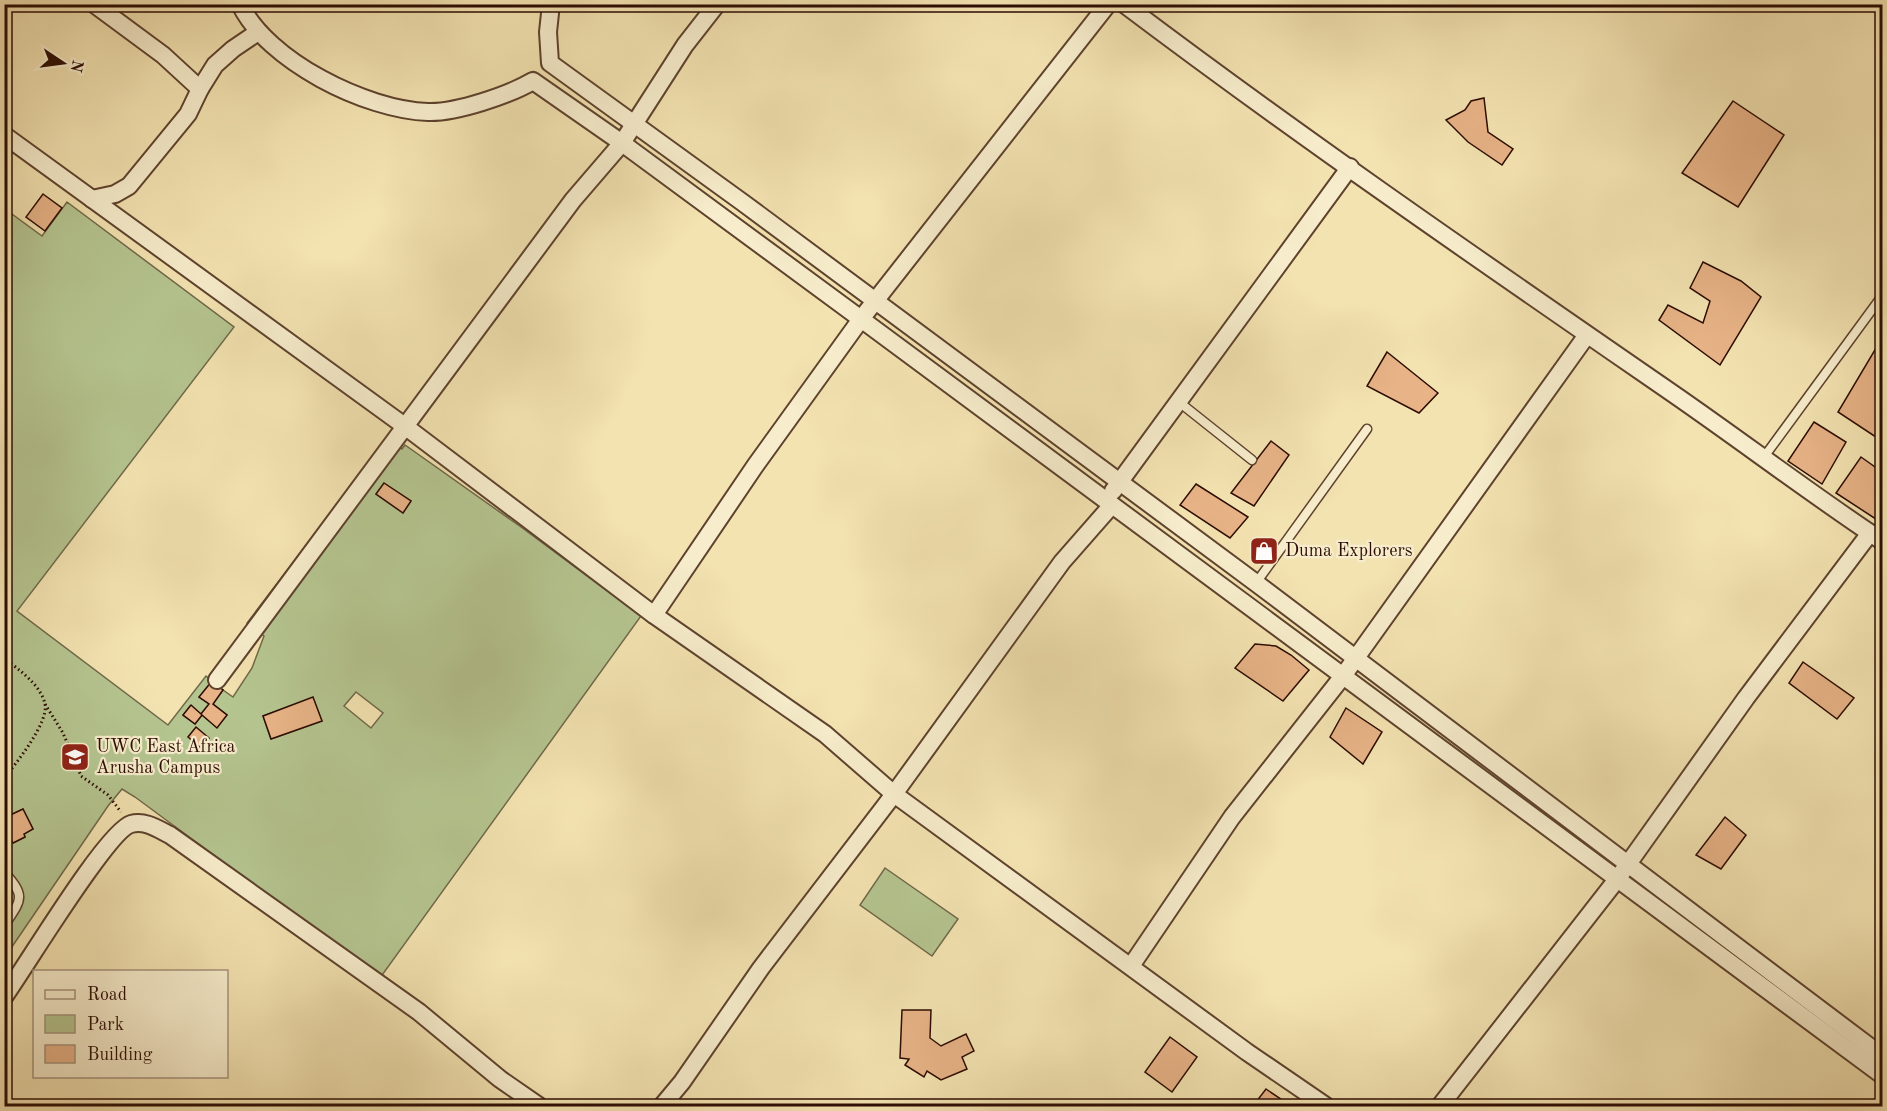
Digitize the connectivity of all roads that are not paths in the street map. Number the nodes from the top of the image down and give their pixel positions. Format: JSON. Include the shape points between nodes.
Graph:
{"nodes":[{"id":1,"x":94,"y":4,"type":"edge"},
{"id":2,"x":240,"y":4,"type":"edge"},
{"id":3,"x":552,"y":4,"type":"edge"},
{"id":4,"x":717,"y":4,"type":"edge"},
{"id":5,"x":1108,"y":4,"type":"edge"},
{"id":6,"x":1124,"y":4,"type":"edge"},
{"id":7,"x":258,"y":32,"type":"junction"},
{"id":8,"x":550,"y":63,"type":"junction"},
{"id":9,"x":533,"y":81,"type":"junction"},
{"id":10,"x":200,"y":89,"type":"junction"},
{"id":11,"x":634,"y":126,"type":"junction"},
{"id":12,"x":4,"y":135,"type":"edge"},
{"id":13,"x":622,"y":144,"type":"junction"},
{"id":14,"x":1350,"y":167,"type":"junction"},
{"id":15,"x":92,"y":199,"type":"junction"},
{"id":16,"x":1882,"y":296,"type":"edge"},
{"id":17,"x":875,"y":301,"type":"junction"},
{"id":18,"x":861,"y":319,"type":"junction"},
{"id":19,"x":1587,"y":335,"type":"junction"},
{"id":20,"x":1179,"y":402,"type":"junction"},
{"id":21,"x":406,"y":427,"type":"junction"},
{"id":22,"x":1367,"y":429,"type":"dead end"},
{"id":23,"x":1764,"y":457,"type":"junction"},
{"id":24,"x":1252,"y":460,"type":"dead end"},
{"id":25,"x":1120,"y":482,"type":"junction"},
{"id":26,"x":1109,"y":503,"type":"junction"},
{"id":27,"x":1876,"y":537,"type":"edge"},
{"id":28,"x":1256,"y":583,"type":"junction"},
{"id":29,"x":654,"y":615,"type":"junction"},
{"id":30,"x":1355,"y":658,"type":"junction"},
{"id":31,"x":1343,"y":676,"type":"junction"},
{"id":32,"x":217,"y":680,"type":"dead end"},
{"id":33,"x":894,"y":794,"type":"junction"},
{"id":34,"x":1623,"y":871,"type":"junction"},
{"id":35,"x":4,"y":872,"type":"edge"},
{"id":36,"x":4,"y":926,"type":"edge"},
{"id":37,"x":1131,"y":966,"type":"junction"},
{"id":38,"x":4,"y":997,"type":"edge"},
{"id":39,"x":1882,"y":1056,"type":"edge"},
{"id":40,"x":1882,"y":1076,"type":"edge"},
{"id":41,"x":539,"y":1107,"type":"edge"},
{"id":42,"x":662,"y":1107,"type":"edge"},
{"id":43,"x":1326,"y":1107,"type":"edge"},
{"id":44,"x":1440,"y":1107,"type":"edge"}],
"edges":[{"from":1,"to":10,"type":"street","via":[[164,55]]},
{"from":2,"to":7,"type":"street"},
{"from":3,"to":8,"type":"street","via":[[548,32]]},
{"from":4,"to":11,"type":"street","via":[[685,45]]},
{"from":5,"to":17,"type":"street"},
{"from":6,"to":14,"type":"street","via":[[1227,82]]},
{"from":7,"to":9,"type":"street","via":[[313,74],[369,102],[394,108],[451,110]]},
{"from":7,"to":10,"type":"street","via":[[215,65]]},
{"from":8,"to":9,"type":"street"},
{"from":8,"to":11,"type":"street"},
{"from":9,"to":13,"type":"street"},
{"from":10,"to":15,"type":"street","via":[[188,114],[129,186],[116,194]]},
{"from":11,"to":13,"type":"street"},
{"from":11,"to":17,"type":"street"},
{"from":12,"to":15,"type":"street"},
{"from":13,"to":18,"type":"street"},
{"from":13,"to":21,"type":"street","via":[[573,200]]},
{"from":14,"to":19,"type":"street"},
{"from":14,"to":20,"type":"street"},
{"from":15,"to":21,"type":"street"},
{"from":16,"to":23,"type":"lane"},
{"from":17,"to":18,"type":"street"},
{"from":17,"to":25,"type":"street"},
{"from":18,"to":26,"type":"street"},
{"from":18,"to":29,"type":"street"},
{"from":19,"to":23,"type":"street"},
{"from":19,"to":30,"type":"street"},
{"from":20,"to":24,"type":"lane"},
{"from":20,"to":25,"type":"street"},
{"from":21,"to":29,"type":"street"},
{"from":21,"to":32,"type":"street"},
{"from":22,"to":28,"type":"lane"},
{"from":23,"to":27,"type":"street"},
{"from":25,"to":26,"type":"street"},
{"from":25,"to":28,"type":"street"},
{"from":26,"to":31,"type":"street"},
{"from":26,"to":33,"type":"street"},
{"from":27,"to":34,"type":"street","via":[[1746,698]]},
{"from":28,"to":30,"type":"street"},
{"from":29,"to":33,"type":"street","via":[[825,734]]},
{"from":30,"to":31,"type":"street"},
{"from":30,"to":34,"type":"street"},
{"from":31,"to":34,"type":"street"},
{"from":31,"to":37,"type":"street","via":[[1232,817]]},
{"from":33,"to":37,"type":"street"},
{"from":33,"to":42,"type":"street","via":[[761,968]]},
{"from":34,"to":39,"type":"street"},
{"from":34,"to":40,"type":"street"},
{"from":34,"to":44,"type":"street"},
{"from":35,"to":36,"type":"lane","via":[[18,889],[20,898]]},
{"from":37,"to":43,"type":"street"},
{"from":38,"to":41,"type":"street","via":[[102,852],[122,829],[139,822],[170,835],[419,1012]]}]}
